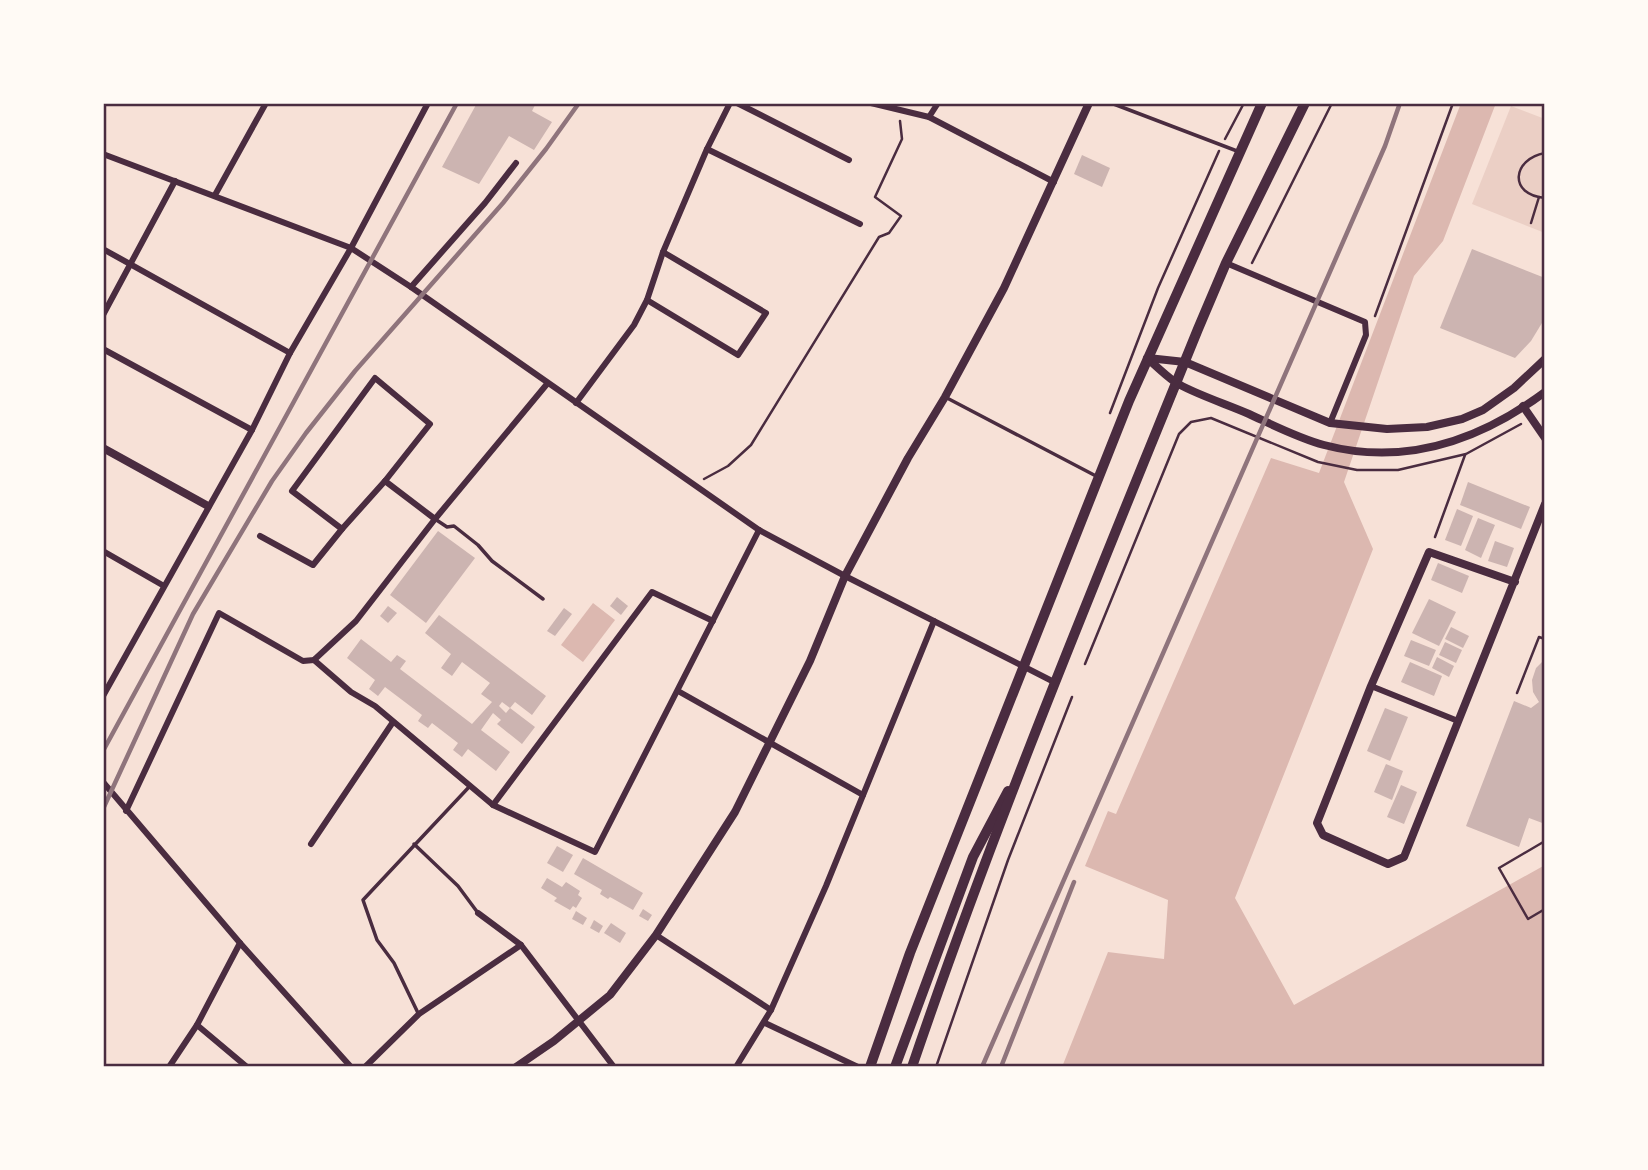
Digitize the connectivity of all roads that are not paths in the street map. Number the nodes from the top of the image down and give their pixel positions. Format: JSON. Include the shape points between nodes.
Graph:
{"nodes":[{"id":1,"x":266,"y":103,"type":"edge"},
{"id":2,"x":428,"y":103,"type":"edge"},
{"id":3,"x":730,"y":103,"type":"edge"},
{"id":4,"x":737,"y":103,"type":"edge"},
{"id":5,"x":871,"y":103,"type":"edge"},
{"id":6,"x":938,"y":103,"type":"edge"},
{"id":7,"x":1089,"y":103,"type":"edge"},
{"id":8,"x":1111,"y":103,"type":"edge"},
{"id":9,"x":1262,"y":103,"type":"edge"},
{"id":10,"x":1305,"y":103,"type":"edge"},
{"id":11,"x":929,"y":117,"type":"junction"},
{"id":12,"x":707,"y":149,"type":"junction"},
{"id":13,"x":1239,"y":151,"type":"junction"},
{"id":14,"x":103,"y":154,"type":"edge"},
{"id":15,"x":849,"y":160,"type":"dead end"},
{"id":16,"x":516,"y":163,"type":"dead end"},
{"id":17,"x":175,"y":180,"type":"junction"},
{"id":18,"x":1054,"y":182,"type":"junction"},
{"id":19,"x":215,"y":195,"type":"junction"},
{"id":20,"x":860,"y":224,"type":"dead end"},
{"id":21,"x":351,"y":248,"type":"junction"},
{"id":22,"x":103,"y":249,"type":"edge"},
{"id":23,"x":663,"y":252,"type":"junction"},
{"id":24,"x":1226,"y":263,"type":"junction"},
{"id":25,"x":131,"y":265,"type":"junction"},
{"id":26,"x":411,"y":287,"type":"junction"},
{"id":27,"x":647,"y":300,"type":"junction"},
{"id":28,"x":103,"y":315,"type":"edge"},
{"id":29,"x":103,"y":349,"type":"edge"},
{"id":30,"x":290,"y":354,"type":"junction"},
{"id":31,"x":1147,"y":358,"type":"junction"},
{"id":32,"x":1545,"y":359,"type":"edge"},
{"id":33,"x":1185,"y":362,"type":"junction"},
{"id":34,"x":1177,"y":383,"type":"junction"},
{"id":35,"x":547,"y":384,"type":"junction"},
{"id":36,"x":1545,"y":392,"type":"edge"},
{"id":37,"x":945,"y":397,"type":"junction"},
{"id":38,"x":576,"y":403,"type":"junction"},
{"id":39,"x":1523,"y":406,"type":"junction"},
{"id":40,"x":1330,"y":423,"type":"junction"},
{"id":41,"x":252,"y":430,"type":"junction"},
{"id":42,"x":1545,"y":438,"type":"edge"},
{"id":43,"x":103,"y":448,"type":"edge"},
{"id":44,"x":1099,"y":477,"type":"junction"},
{"id":45,"x":385,"y":481,"type":"junction"},
{"id":46,"x":1545,"y":504,"type":"edge"},
{"id":47,"x":208,"y":506,"type":"junction"},
{"id":48,"x":435,"y":519,"type":"junction"},
{"id":49,"x":342,"y":529,"type":"junction"},
{"id":50,"x":760,"y":530,"type":"junction"},
{"id":51,"x":260,"y":536,"type":"dead end"},
{"id":52,"x":103,"y":551,"type":"edge"},
{"id":53,"x":845,"y":576,"type":"junction"},
{"id":54,"x":1515,"y":582,"type":"junction"},
{"id":55,"x":164,"y":586,"type":"junction"},
{"id":56,"x":543,"y":599,"type":"dead end"},
{"id":57,"x":713,"y":621,"type":"junction"},
{"id":58,"x":934,"y":621,"type":"junction"},
{"id":59,"x":314,"y":660,"type":"junction"},
{"id":60,"x":1025,"y":667,"type":"junction"},
{"id":61,"x":1056,"y":683,"type":"junction"},
{"id":62,"x":1371,"y":686,"type":"junction"},
{"id":63,"x":677,"y":691,"type":"junction"},
{"id":64,"x":103,"y":696,"type":"edge"},
{"id":65,"x":1458,"y":721,"type":"junction"},
{"id":66,"x":393,"y":722,"type":"junction"},
{"id":67,"x":769,"y":743,"type":"junction"},
{"id":68,"x":1028,"y":751,"type":"junction"},
{"id":69,"x":103,"y":782,"type":"edge"},
{"id":70,"x":469,"y":787,"type":"junction"},
{"id":71,"x":863,"y":795,"type":"junction"},
{"id":72,"x":493,"y":805,"type":"junction"},
{"id":73,"x":127,"y":811,"type":"junction"},
{"id":74,"x":311,"y":844,"type":"dead end"},
{"id":75,"x":414,"y":844,"type":"junction"},
{"id":76,"x":478,"y":914,"type":"joint"},
{"id":77,"x":656,"y":935,"type":"junction"},
{"id":78,"x":240,"y":943,"type":"junction"},
{"id":79,"x":522,"y":945,"type":"junction"},
{"id":80,"x":771,"y":1010,"type":"junction"},
{"id":81,"x":419,"y":1014,"type":"junction"},
{"id":82,"x":580,"y":1020,"type":"junction"},
{"id":83,"x":765,"y":1023,"type":"junction"},
{"id":84,"x":197,"y":1025,"type":"junction"},
{"id":85,"x":854,"y":1066,"type":"edge"},
{"id":86,"x":169,"y":1067,"type":"edge"},
{"id":87,"x":247,"y":1067,"type":"edge"},
{"id":88,"x":351,"y":1067,"type":"edge"},
{"id":89,"x":365,"y":1067,"type":"edge"},
{"id":90,"x":516,"y":1067,"type":"edge"},
{"id":91,"x":614,"y":1067,"type":"edge"},
{"id":92,"x":736,"y":1067,"type":"edge"},
{"id":93,"x":870,"y":1067,"type":"edge"},
{"id":94,"x":895,"y":1067,"type":"edge"},
{"id":95,"x":912,"y":1067,"type":"edge"}],
"edges":[{"from":1,"to":19,"type":"street"},
{"from":2,"to":21,"type":"street"},
{"from":3,"to":12,"type":"street"},
{"from":4,"to":15,"type":"street"},
{"from":5,"to":11,"type":"street"},
{"from":6,"to":11,"type":"street"},
{"from":7,"to":18,"type":"street"},
{"from":8,"to":13,"type":"lane"},
{"from":9,"to":13,"type":"highway"},
{"from":10,"to":24,"type":"highway"},
{"from":11,"to":18,"type":"street"},
{"from":12,"to":20,"type":"street"},
{"from":12,"to":23,"type":"street"},
{"from":13,"to":31,"type":"highway"},
{"from":14,"to":17,"type":"street"},
{"from":16,"to":26,"type":"street"},
{"from":17,"to":19,"type":"street"},
{"from":17,"to":25,"type":"street"},
{"from":18,"to":37,"type":"street"},
{"from":19,"to":21,"type":"street"},
{"from":21,"to":26,"type":"street"},
{"from":21,"to":30,"type":"street"},
{"from":22,"to":25,"type":"street"},
{"from":23,"to":27,"type":"street"},
{"from":23,"to":27,"type":"street","via":[[766,313],[738,355]]},
{"from":24,"to":33,"type":"highway"},
{"from":24,"to":40,"type":"street","via":[[1365,322],[1366,335]]},
{"from":25,"to":28,"type":"street"},
{"from":25,"to":30,"type":"street"},
{"from":26,"to":35,"type":"street"},
{"from":27,"to":38,"type":"street"},
{"from":29,"to":41,"type":"street"},
{"from":30,"to":41,"type":"street"},
{"from":31,"to":33,"type":"street"},
{"from":31,"to":34,"type":"street"},
{"from":31,"to":44,"type":"highway"},
{"from":32,"to":40,"type":"street","via":[[1514,388],[1462,419],[1387,429]]},
{"from":33,"to":34,"type":"highway"},
{"from":33,"to":40,"type":"street"},
{"from":34,"to":39,"type":"street","via":[[1301,437],[1361,452],[1409,452],[1444,444]]},
{"from":34,"to":61,"type":"highway"},
{"from":35,"to":38,"type":"street"},
{"from":35,"to":48,"type":"street"},
{"from":36,"to":39,"type":"street"},
{"from":37,"to":44,"type":"lane"},
{"from":37,"to":53,"type":"street"},
{"from":38,"to":50,"type":"street"},
{"from":39,"to":42,"type":"street"},
{"from":41,"to":47,"type":"street"},
{"from":43,"to":47,"type":"street"},
{"from":44,"to":60,"type":"highway"},
{"from":45,"to":48,"type":"street"},
{"from":45,"to":49,"type":"street"},
{"from":45,"to":49,"type":"street","via":[[430,424],[375,378],[292,491]]},
{"from":46,"to":54,"type":"street"},
{"from":47,"to":55,"type":"street"},
{"from":48,"to":56,"type":"lane","via":[[453,526]]},
{"from":48,"to":59,"type":"street","via":[[356,621]]},
{"from":49,"to":51,"type":"street","via":[[313,565]]},
{"from":50,"to":53,"type":"street"},
{"from":50,"to":57,"type":"street"},
{"from":52,"to":55,"type":"street"},
{"from":53,"to":58,"type":"street"},
{"from":53,"to":67,"type":"street"},
{"from":54,"to":62,"type":"street","via":[[1429,552]]},
{"from":54,"to":65,"type":"street"},
{"from":55,"to":64,"type":"street"},
{"from":57,"to":63,"type":"street"},
{"from":57,"to":72,"type":"street","via":[[652,592]]},
{"from":58,"to":60,"type":"street"},
{"from":58,"to":71,"type":"street"},
{"from":59,"to":66,"type":"street"},
{"from":59,"to":73,"type":"street","via":[[303,661],[219,613]]},
{"from":60,"to":61,"type":"street"},
{"from":60,"to":93,"type":"highway","via":[[910,953]]},
{"from":61,"to":68,"type":"highway"},
{"from":62,"to":65,"type":"street"},
{"from":62,"to":65,"type":"street","via":[[1317,822],[1323,835],[1388,864],[1404,857]]},
{"from":63,"to":67,"type":"street"},
{"from":63,"to":72,"type":"street","via":[[595,852]]},
{"from":66,"to":70,"type":"street"},
{"from":66,"to":74,"type":"street"},
{"from":67,"to":71,"type":"street"},
{"from":67,"to":77,"type":"street","via":[[735,812]]},
{"from":68,"to":94,"type":"highway","via":[[973,858]]},
{"from":68,"to":95,"type":"highway"},
{"from":69,"to":73,"type":"street"},
{"from":70,"to":72,"type":"street"},
{"from":70,"to":75,"type":"lane"},
{"from":71,"to":80,"type":"street"},
{"from":73,"to":78,"type":"street"},
{"from":75,"to":76,"type":"lane","via":[[458,886]]},
{"from":75,"to":81,"type":"lane","via":[[363,900],[377,940],[394,962]]},
{"from":76,"to":79,"type":"street"},
{"from":77,"to":80,"type":"street"},
{"from":77,"to":82,"type":"street","via":[[610,995]]},
{"from":78,"to":84,"type":"street"},
{"from":78,"to":88,"type":"street"},
{"from":79,"to":81,"type":"street"},
{"from":79,"to":82,"type":"street"},
{"from":80,"to":83,"type":"street"},
{"from":81,"to":89,"type":"street"},
{"from":82,"to":90,"type":"street"},
{"from":82,"to":91,"type":"street"},
{"from":83,"to":85,"type":"street"},
{"from":83,"to":92,"type":"street"},
{"from":84,"to":86,"type":"street"},
{"from":84,"to":87,"type":"street"}]}
